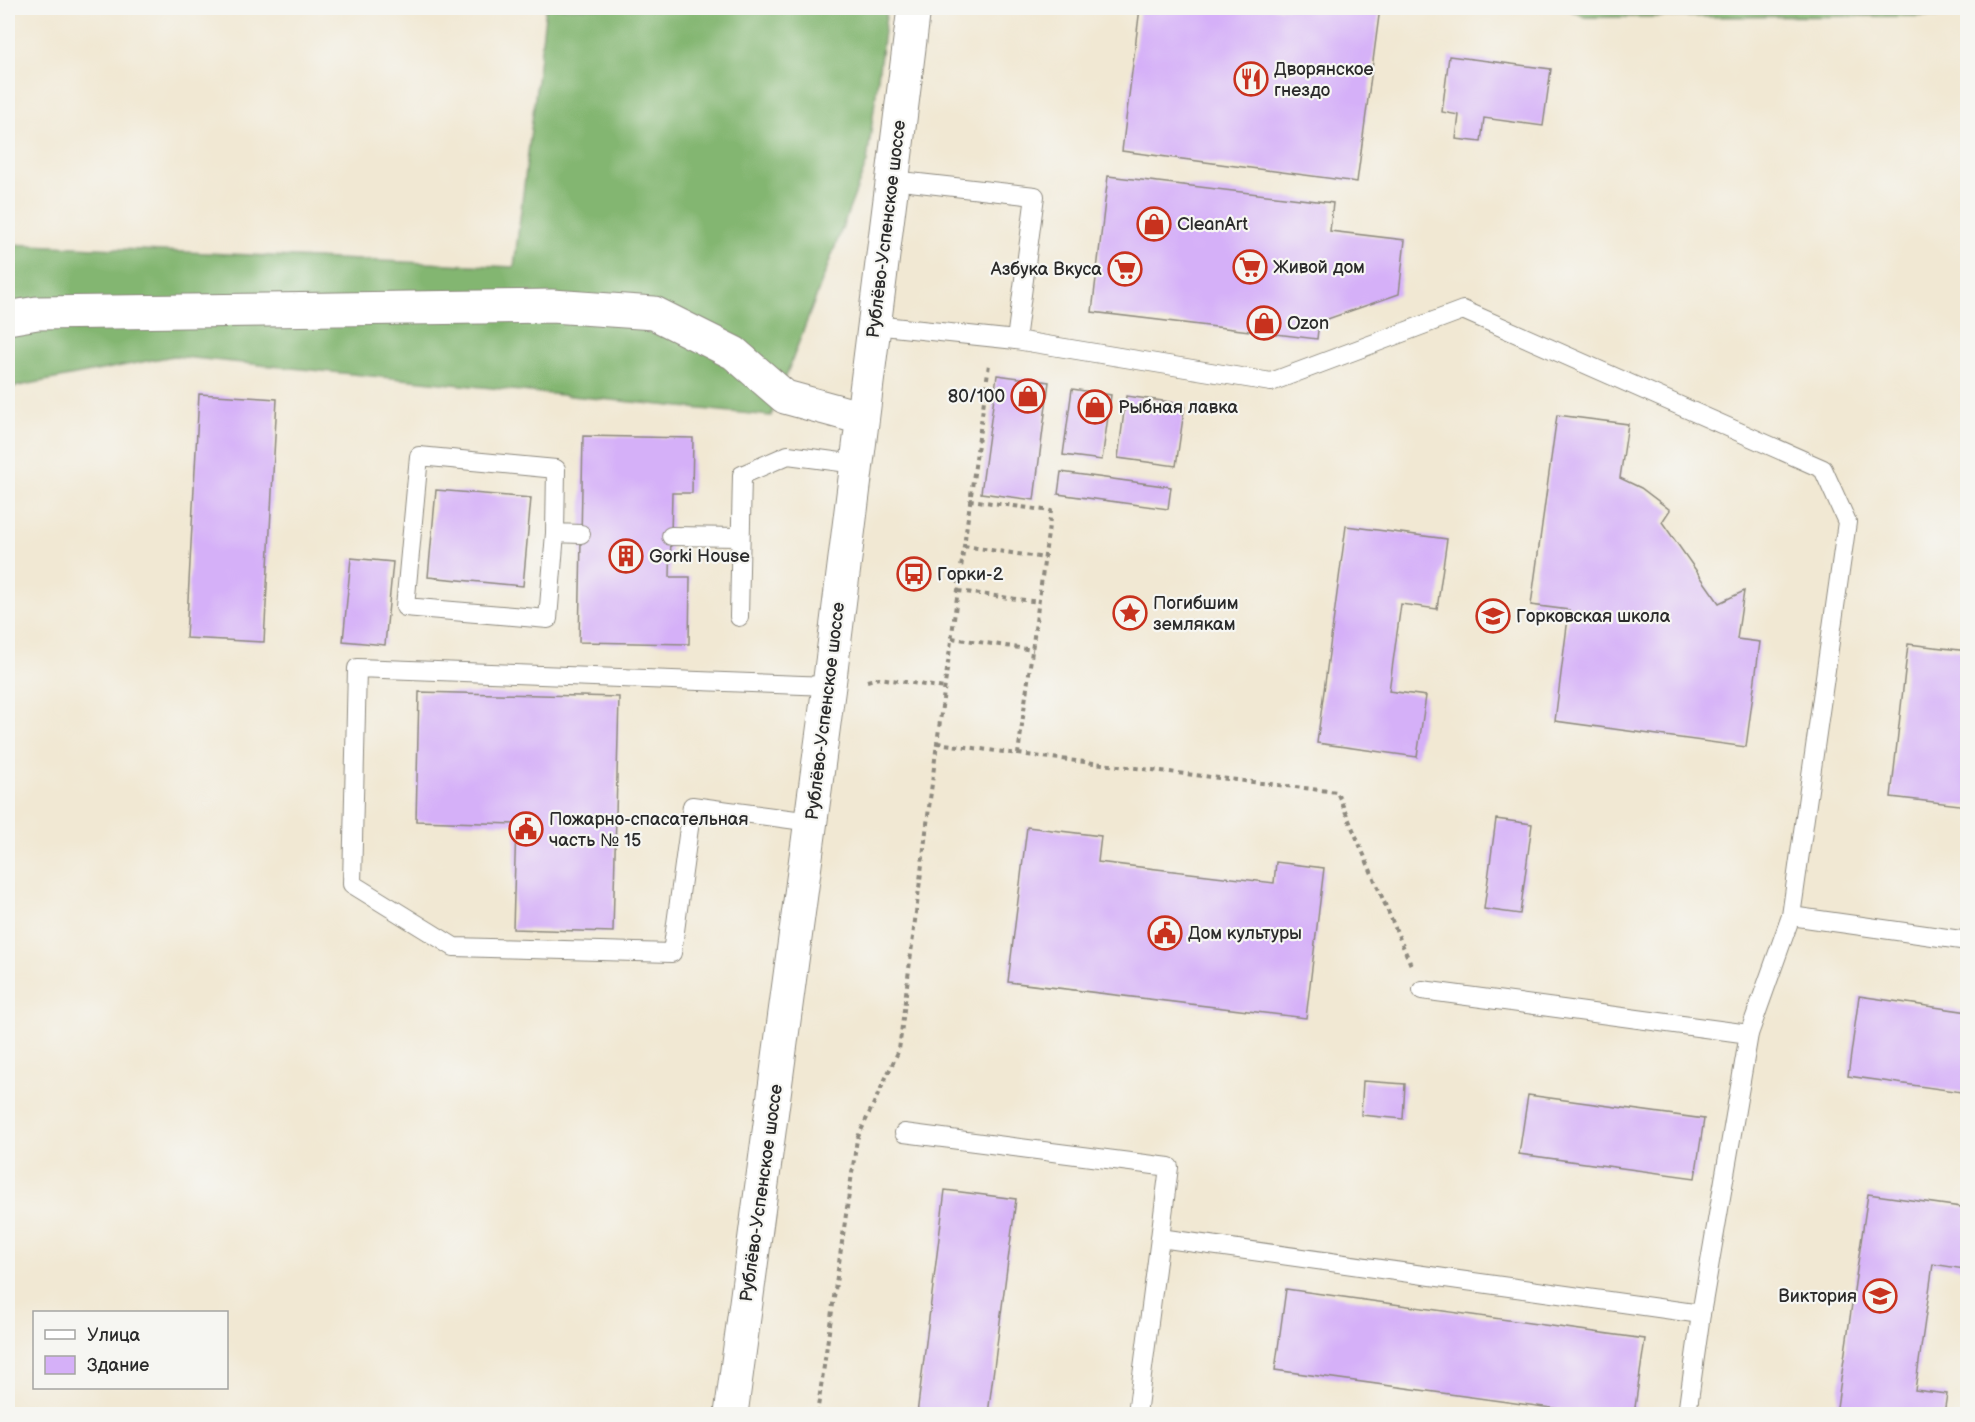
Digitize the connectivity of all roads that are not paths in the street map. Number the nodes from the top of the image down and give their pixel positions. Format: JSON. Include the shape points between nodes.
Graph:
{"nodes":[{"id":1,"x":914,"y":8,"type":"edge"},
{"id":2,"x":892,"y":180,"type":"junction"},
{"id":3,"x":8,"y":318,"type":"edge"},
{"id":4,"x":874,"y":326,"type":"junction"},
{"id":5,"x":1016,"y":340,"type":"junction"},
{"id":6,"x":862,"y":418,"type":"junction"},
{"id":7,"x":856,"y":464,"type":"junction"},
{"id":8,"x":555,"y":533,"type":"junction"},
{"id":9,"x":581,"y":534,"type":"dead end"},
{"id":10,"x":671,"y":536,"type":"dead end"},
{"id":11,"x":740,"y":537,"type":"junction"},
{"id":12,"x":739,"y":617,"type":"dead end"},
{"id":13,"x":829,"y":686,"type":"junction"},
{"id":14,"x":811,"y":822,"type":"junction"},
{"id":15,"x":1791,"y":916,"type":"junction"},
{"id":16,"x":1968,"y":941,"type":"edge"},
{"id":17,"x":1422,"y":990,"type":"road end"},
{"id":18,"x":1749,"y":1034,"type":"junction"},
{"id":19,"x":904,"y":1133,"type":"dead end"},
{"id":20,"x":1160,"y":1238,"type":"junction"},
{"id":21,"x":1701,"y":1314,"type":"junction"},
{"id":22,"x":731,"y":1414,"type":"edge"},
{"id":23,"x":1137,"y":1414,"type":"edge"},
{"id":24,"x":1687,"y":1414,"type":"edge"}],
"edges":[{"from":1,"to":2,"type":"main road","name":"Рублёво-Успенское шоссе"},
{"from":2,"to":4,"type":"main road","name":"Рублёво-Успенское шоссе"},
{"from":2,"to":5,"type":"lane","via":[[1035,196]]},
{"from":3,"to":6,"type":"main road","via":[[37,313],[552,306],[654,313],[734,353],[785,397]]},
{"from":4,"to":5,"type":"lane"},
{"from":4,"to":6,"type":"main road","name":"Рублёво-Успенское шоссе"},
{"from":5,"to":15,"type":"lane","via":[[1271,382],[1463,310],[1823,469],[1847,522]]},
{"from":6,"to":7,"type":"main road","name":"Рублёво-Успенское шоссе"},
{"from":7,"to":11,"type":"lane","via":[[788,455],[742,475]]},
{"from":7,"to":13,"type":"main road","name":"Рублёво-Успенское шоссе"},
{"from":8,"to":8,"type":"lane","via":[[556,469],[419,456],[405,606],[548,619]]},
{"from":8,"to":9,"type":"lane"},
{"from":10,"to":11,"type":"lane"},
{"from":11,"to":12,"type":"lane"},
{"from":13,"to":14,"type":"main road","name":"Рублёво-Успенское шоссе"},
{"from":13,"to":14,"type":"lane","via":[[357,668],[352,884],[454,947],[672,953],[692,806]]},
{"from":14,"to":22,"type":"main road","name":"Рублёво-Успенское шоссе"},
{"from":15,"to":16,"type":"lane"},
{"from":15,"to":18,"type":"lane"},
{"from":17,"to":18,"type":"lane"},
{"from":18,"to":21,"type":"lane"},
{"from":19,"to":20,"type":"lane","via":[[1169,1167]]},
{"from":20,"to":21,"type":"lane"},
{"from":20,"to":23,"type":"lane"},
{"from":21,"to":24,"type":"lane"}]}
